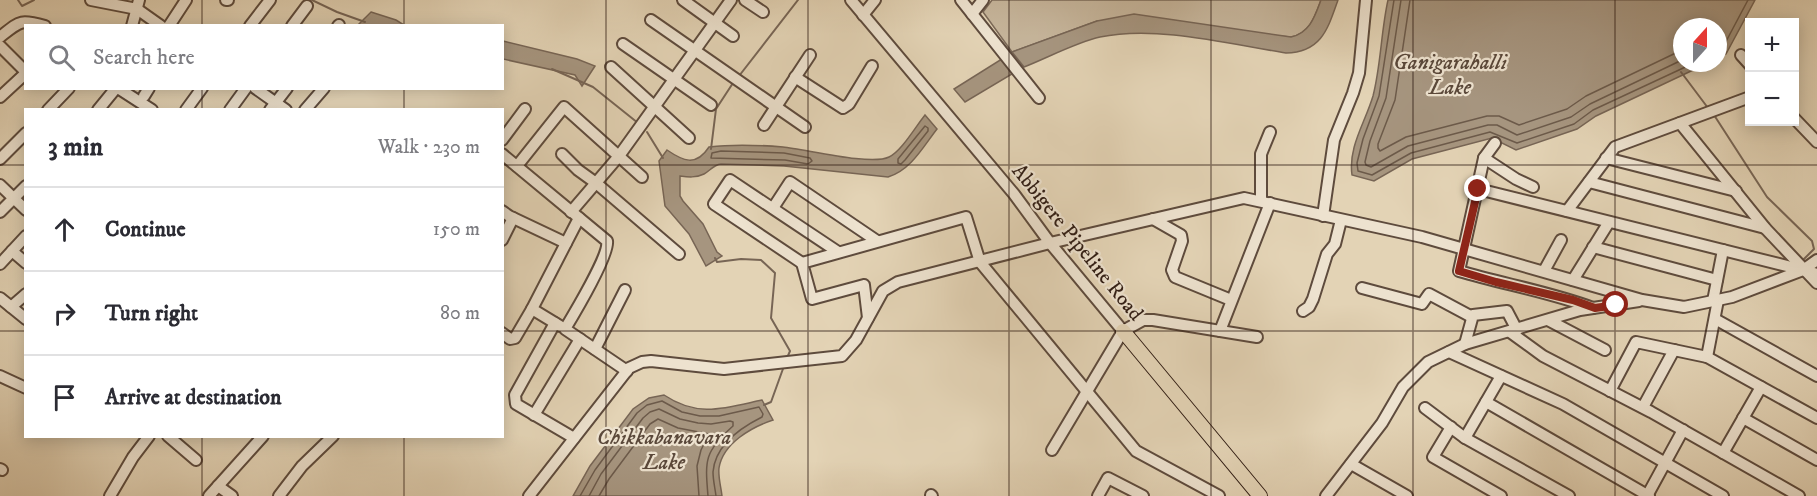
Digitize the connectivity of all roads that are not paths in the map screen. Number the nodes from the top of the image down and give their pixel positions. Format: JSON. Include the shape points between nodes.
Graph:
{"nodes":[{"id":1,"x":92,"y":0,"type":"edge"},
{"id":2,"x":186,"y":0,"type":"edge"},
{"id":3,"x":270,"y":0,"type":"edge"},
{"id":4,"x":683,"y":0,"type":"edge"},
{"id":5,"x":731,"y":0,"type":"edge"},
{"id":6,"x":745,"y":0,"type":"edge"},
{"id":7,"x":851,"y":0,"type":"edge"},
{"id":8,"x":875,"y":0,"type":"edge"},
{"id":9,"x":961,"y":0,"type":"edge"},
{"id":10,"x":983,"y":0,"type":"edge"},
{"id":11,"x":1366,"y":0,"type":"edge"},
{"id":12,"x":138,"y":4,"type":"edge"},
{"id":13,"x":307,"y":6,"type":"dead end"},
{"id":14,"x":763,"y":12,"type":"dead end"},
{"id":15,"x":972,"y":14,"type":"junction"},
{"id":16,"x":863,"y":15,"type":"junction"},
{"id":17,"x":651,"y":20,"type":"dead end"},
{"id":18,"x":715,"y":23,"type":"junction"},
{"id":19,"x":39,"y":24,"type":"edge"},
{"id":20,"x":133,"y":24,"type":"edge"},
{"id":21,"x":159,"y":24,"type":"edge"},
{"id":22,"x":170,"y":24,"type":"edge"},
{"id":23,"x":252,"y":24,"type":"edge"},
{"id":24,"x":294,"y":24,"type":"edge"},
{"id":25,"x":733,"y":36,"type":"dead end"},
{"id":26,"x":0,"y":37,"type":"edge"},
{"id":27,"x":623,"y":44,"type":"dead end"},
{"id":28,"x":0,"y":46,"type":"edge"},
{"id":29,"x":695,"y":51,"type":"junction"},
{"id":30,"x":810,"y":55,"type":"dead end"},
{"id":31,"x":1741,"y":55,"type":"dead end"},
{"id":32,"x":1745,"y":60,"type":"edge"},
{"id":33,"x":872,"y":66,"type":"dead end"},
{"id":34,"x":611,"y":67,"type":"dead end"},
{"id":35,"x":24,"y":70,"type":"edge"},
{"id":36,"x":24,"y":74,"type":"edge"},
{"id":37,"x":795,"y":77,"type":"junction"},
{"id":38,"x":675,"y":80,"type":"junction"},
{"id":39,"x":67,"y":90,"type":"edge"},
{"id":40,"x":115,"y":90,"type":"edge"},
{"id":41,"x":120,"y":90,"type":"edge"},
{"id":42,"x":197,"y":90,"type":"edge"},
{"id":43,"x":245,"y":90,"type":"edge"},
{"id":44,"x":257,"y":90,"type":"edge"},
{"id":45,"x":286,"y":90,"type":"edge"},
{"id":46,"x":322,"y":90,"type":"edge"},
{"id":47,"x":0,"y":97,"type":"edge"},
{"id":48,"x":1039,"y":98,"type":"dead end"},
{"id":49,"x":1745,"y":99,"type":"edge"},
{"id":50,"x":654,"y":105,"type":"junction"},
{"id":51,"x":711,"y":105,"type":"dead end"},
{"id":52,"x":776,"y":105,"type":"junction"},
{"id":53,"x":274,"y":106,"type":"edge"},
{"id":54,"x":50,"y":108,"type":"edge"},
{"id":55,"x":100,"y":108,"type":"edge"},
{"id":56,"x":147,"y":108,"type":"edge"},
{"id":57,"x":187,"y":108,"type":"edge"},
{"id":58,"x":231,"y":108,"type":"edge"},
{"id":59,"x":307,"y":108,"type":"edge"},
{"id":60,"x":525,"y":109,"type":"dead end"},
{"id":61,"x":1680,"y":123,"type":"junction"},
{"id":62,"x":1799,"y":123,"type":"edge"},
{"id":63,"x":764,"y":125,"type":"dead end"},
{"id":64,"x":805,"y":127,"type":"dead end"},
{"id":65,"x":1270,"y":132,"type":"dead end"},
{"id":66,"x":24,"y":135,"type":"edge"},
{"id":67,"x":504,"y":137,"type":"edge"},
{"id":68,"x":689,"y":138,"type":"dead end"},
{"id":69,"x":1817,"y":142,"type":"edge"},
{"id":70,"x":1495,"y":143,"type":"dead end"},
{"id":71,"x":562,"y":154,"type":"dead end"},
{"id":72,"x":504,"y":156,"type":"edge"},
{"id":73,"x":619,"y":156,"type":"junction"},
{"id":74,"x":1484,"y":158,"type":"junction"},
{"id":75,"x":1606,"y":158,"type":"junction"},
{"id":76,"x":0,"y":159,"type":"edge"},
{"id":77,"x":517,"y":166,"type":"junction"},
{"id":78,"x":642,"y":177,"type":"dead end"},
{"id":79,"x":1589,"y":182,"type":"junction"},
{"id":80,"x":596,"y":183,"type":"junction"},
{"id":81,"x":0,"y":185,"type":"edge"},
{"id":82,"x":1533,"y":187,"type":"dead end"},
{"id":83,"x":24,"y":188,"type":"edge"},
{"id":84,"x":1478,"y":189,"type":"junction"},
{"id":85,"x":1736,"y":191,"type":"junction"},
{"id":86,"x":13,"y":198,"type":"junction"},
{"id":87,"x":1265,"y":202,"type":"junction"},
{"id":88,"x":24,"y":208,"type":"edge"},
{"id":89,"x":772,"y":208,"type":"junction"},
{"id":90,"x":0,"y":212,"type":"edge"},
{"id":91,"x":504,"y":212,"type":"edge"},
{"id":92,"x":1567,"y":212,"type":"junction"},
{"id":93,"x":575,"y":215,"type":"junction"},
{"id":94,"x":1323,"y":216,"type":"junction"},
{"id":95,"x":513,"y":218,"type":"junction"},
{"id":96,"x":1153,"y":219,"type":"junction"},
{"id":97,"x":1341,"y":220,"type":"junction"},
{"id":98,"x":1609,"y":222,"type":"junction"},
{"id":99,"x":1765,"y":228,"type":"junction"},
{"id":100,"x":504,"y":236,"type":"edge"},
{"id":101,"x":24,"y":238,"type":"edge"},
{"id":102,"x":1561,"y":240,"type":"dead end"},
{"id":103,"x":877,"y":241,"type":"junction"},
{"id":104,"x":566,"y":243,"type":"junction"},
{"id":105,"x":1050,"y":243,"type":"junction"},
{"id":106,"x":1593,"y":247,"type":"junction"},
{"id":107,"x":1465,"y":248,"type":"junction"},
{"id":108,"x":1723,"y":250,"type":"junction"},
{"id":109,"x":12,"y":251,"type":"junction"},
{"id":110,"x":838,"y":252,"type":"junction"},
{"id":111,"x":679,"y":254,"type":"dead end"},
{"id":112,"x":1817,"y":260,"type":"edge"},
{"id":113,"x":24,"y":262,"type":"edge"},
{"id":114,"x":980,"y":262,"type":"junction"},
{"id":115,"x":802,"y":263,"type":"junction"},
{"id":116,"x":0,"y":264,"type":"edge"},
{"id":117,"x":1803,"y":270,"type":"junction"},
{"id":118,"x":1544,"y":271,"type":"junction"},
{"id":119,"x":1817,"y":274,"type":"edge"},
{"id":120,"x":1573,"y":280,"type":"junction"},
{"id":121,"x":1717,"y":280,"type":"junction"},
{"id":122,"x":1817,"y":284,"type":"edge"},
{"id":123,"x":1362,"y":288,"type":"dead end"},
{"id":124,"x":625,"y":290,"type":"dead end"},
{"id":125,"x":24,"y":296,"type":"edge"},
{"id":126,"x":0,"y":298,"type":"edge"},
{"id":127,"x":1231,"y":300,"type":"junction"},
{"id":128,"x":1642,"y":300,"type":"junction"},
{"id":129,"x":1716,"y":300,"type":"junction"},
{"id":130,"x":10,"y":307,"type":"junction"},
{"id":131,"x":1595,"y":308,"type":"junction"},
{"id":132,"x":532,"y":309,"type":"junction"},
{"id":133,"x":1303,"y":312,"type":"dead end"},
{"id":134,"x":1472,"y":317,"type":"junction"},
{"id":135,"x":24,"y":318,"type":"edge"},
{"id":136,"x":868,"y":318,"type":"junction"},
{"id":137,"x":1715,"y":319,"type":"junction"},
{"id":138,"x":1548,"y":320,"type":"junction"},
{"id":139,"x":560,"y":326,"type":"junction"},
{"id":140,"x":1123,"y":331,"type":"junction"},
{"id":141,"x":1220,"y":331,"type":"junction"},
{"id":142,"x":1513,"y":331,"type":"junction"},
{"id":143,"x":504,"y":334,"type":"edge"},
{"id":144,"x":1257,"y":337,"type":"dead end"},
{"id":145,"x":580,"y":339,"type":"junction"},
{"id":146,"x":1466,"y":344,"type":"junction"},
{"id":147,"x":595,"y":349,"type":"junction"},
{"id":148,"x":1605,"y":350,"type":"dead end"},
{"id":149,"x":1674,"y":350,"type":"junction"},
{"id":150,"x":1449,"y":352,"type":"junction"},
{"id":151,"x":1707,"y":357,"type":"junction"},
{"id":152,"x":627,"y":371,"type":"junction"},
{"id":153,"x":0,"y":376,"type":"edge"},
{"id":154,"x":1501,"y":376,"type":"junction"},
{"id":155,"x":1817,"y":376,"type":"edge"},
{"id":156,"x":24,"y":387,"type":"edge"},
{"id":157,"x":1761,"y":387,"type":"junction"},
{"id":158,"x":1610,"y":390,"type":"junction"},
{"id":159,"x":1087,"y":392,"type":"junction"},
{"id":160,"x":1486,"y":402,"type":"junction"},
{"id":161,"x":1643,"y":407,"type":"junction"},
{"id":162,"x":1425,"y":408,"type":"dead end"},
{"id":163,"x":534,"y":415,"type":"junction"},
{"id":164,"x":1743,"y":418,"type":"junction"},
{"id":165,"x":1817,"y":418,"type":"edge"},
{"id":166,"x":1451,"y":428,"type":"junction"},
{"id":167,"x":1683,"y":430,"type":"junction"},
{"id":168,"x":147,"y":438,"type":"edge"},
{"id":169,"x":170,"y":438,"type":"edge"},
{"id":170,"x":261,"y":438,"type":"edge"},
{"id":171,"x":331,"y":438,"type":"edge"},
{"id":172,"x":574,"y":438,"type":"junction"},
{"id":173,"x":1465,"y":438,"type":"junction"},
{"id":174,"x":1052,"y":450,"type":"dead end"},
{"id":175,"x":1723,"y":453,"type":"junction"},
{"id":176,"x":196,"y":460,"type":"dead end"},
{"id":177,"x":1817,"y":460,"type":"edge"},
{"id":178,"x":1665,"y":463,"type":"junction"},
{"id":179,"x":1351,"y":464,"type":"junction"},
{"id":180,"x":218,"y":486,"type":"junction"},
{"id":181,"x":110,"y":496,"type":"edge"},
{"id":182,"x":209,"y":496,"type":"edge"},
{"id":183,"x":232,"y":496,"type":"edge"},
{"id":184,"x":279,"y":496,"type":"edge"},
{"id":185,"x":529,"y":496,"type":"edge"},
{"id":186,"x":1098,"y":496,"type":"edge"},
{"id":187,"x":1143,"y":496,"type":"edge"},
{"id":188,"x":1219,"y":496,"type":"edge"},
{"id":189,"x":1260,"y":496,"type":"edge"},
{"id":190,"x":1326,"y":496,"type":"edge"},
{"id":191,"x":1407,"y":496,"type":"edge"},
{"id":192,"x":1501,"y":496,"type":"edge"},
{"id":193,"x":1569,"y":496,"type":"edge"},
{"id":194,"x":1648,"y":496,"type":"edge"},
{"id":195,"x":1723,"y":496,"type":"edge"},
{"id":196,"x":1799,"y":496,"type":"edge"}],
"edges":[{"from":1,"to":12,"type":"street"},
{"from":2,"to":22,"type":"street"},
{"from":3,"to":23,"type":"street"},
{"from":4,"to":18,"type":"street"},
{"from":5,"to":18,"type":"street"},
{"from":6,"to":14,"type":"street"},
{"from":7,"to":16,"type":"street","name":"Abbigere Pipeline Road"},
{"from":8,"to":16,"type":"street"},
{"from":9,"to":15,"type":"street"},
{"from":10,"to":15,"type":"street"},
{"from":11,"to":94,"type":"street","via":[[1359,73],[1334,140]]},
{"from":12,"to":20,"type":"street"},
{"from":12,"to":21,"type":"street"},
{"from":13,"to":24,"type":"street"},
{"from":15,"to":48,"type":"street"},
{"from":16,"to":105,"type":"street","name":"Abbigere Pipeline Road","via":[[1014,194]]},
{"from":17,"to":29,"type":"street"},
{"from":18,"to":25,"type":"street"},
{"from":18,"to":29,"type":"street"},
{"from":19,"to":26,"type":"street","via":[[19,22]]},
{"from":27,"to":38,"type":"street"},
{"from":28,"to":35,"type":"street"},
{"from":29,"to":38,"type":"street"},
{"from":29,"to":52,"type":"street"},
{"from":30,"to":37,"type":"street"},
{"from":31,"to":32,"type":"street"},
{"from":33,"to":37,"type":"street","via":[[843,108]]},
{"from":34,"to":50,"type":"street"},
{"from":36,"to":47,"type":"street"},
{"from":37,"to":52,"type":"street"},
{"from":38,"to":50,"type":"street"},
{"from":38,"to":51,"type":"street"},
{"from":39,"to":54,"type":"street"},
{"from":40,"to":55,"type":"street"},
{"from":41,"to":56,"type":"street"},
{"from":42,"to":57,"type":"street"},
{"from":43,"to":58,"type":"street"},
{"from":44,"to":53,"type":"street"},
{"from":45,"to":53,"type":"street"},
{"from":46,"to":59,"type":"street"},
{"from":49,"to":61,"type":"street"},
{"from":50,"to":68,"type":"street"},
{"from":50,"to":73,"type":"street"},
{"from":52,"to":63,"type":"street"},
{"from":52,"to":64,"type":"street"},
{"from":60,"to":67,"type":"street"},
{"from":61,"to":75,"type":"street","via":[[1615,147]]},
{"from":61,"to":85,"type":"street"},
{"from":62,"to":69,"type":"street"},
{"from":65,"to":87,"type":"street","via":[[1261,154]]},
{"from":66,"to":76,"type":"street"},
{"from":70,"to":74,"type":"street"},
{"from":71,"to":80,"type":"street"},
{"from":72,"to":77,"type":"street"},
{"from":73,"to":77,"type":"street","via":[[564,107]]},
{"from":73,"to":78,"type":"street"},
{"from":73,"to":80,"type":"street"},
{"from":74,"to":82,"type":"street"},
{"from":74,"to":84,"type":"street"},
{"from":75,"to":79,"type":"street"},
{"from":75,"to":85,"type":"street"},
{"from":77,"to":93,"type":"street"},
{"from":79,"to":92,"type":"street"},
{"from":79,"to":99,"type":"street"},
{"from":80,"to":93,"type":"street"},
{"from":80,"to":111,"type":"street"},
{"from":81,"to":86,"type":"street"},
{"from":83,"to":86,"type":"street"},
{"from":84,"to":92,"type":"street"},
{"from":84,"to":107,"type":"street"},
{"from":85,"to":99,"type":"street"},
{"from":86,"to":88,"type":"street"},
{"from":86,"to":90,"type":"street"},
{"from":87,"to":94,"type":"street"},
{"from":87,"to":96,"type":"street","via":[[1244,198]]},
{"from":87,"to":127,"type":"street"},
{"from":89,"to":103,"type":"street","via":[[790,182]]},
{"from":89,"to":110,"type":"street"},
{"from":89,"to":115,"type":"street","via":[[730,180],[714,204]]},
{"from":91,"to":95,"type":"street"},
{"from":92,"to":98,"type":"street"},
{"from":93,"to":104,"type":"street"},
{"from":93,"to":139,"type":"street","via":[[608,244],[602,261]]},
{"from":94,"to":97,"type":"street"},
{"from":95,"to":100,"type":"street"},
{"from":95,"to":104,"type":"street"},
{"from":96,"to":105,"type":"street"},
{"from":96,"to":127,"type":"street","via":[[1181,235],[1172,270],[1175,277]]},
{"from":97,"to":107,"type":"street"},
{"from":97,"to":133,"type":"street","via":[[1313,299]]},
{"from":98,"to":106,"type":"street"},
{"from":98,"to":108,"type":"street"},
{"from":99,"to":117,"type":"street"},
{"from":101,"to":109,"type":"street"},
{"from":102,"to":118,"type":"street"},
{"from":103,"to":110,"type":"street"},
{"from":103,"to":114,"type":"street","via":[[966,217]]},
{"from":104,"to":132,"type":"street"},
{"from":105,"to":114,"type":"street"},
{"from":105,"to":140,"type":"street","name":"Abbigere Pipeline Road"},
{"from":106,"to":120,"type":"street"},
{"from":106,"to":121,"type":"street"},
{"from":107,"to":118,"type":"street"},
{"from":107,"to":131,"type":"street","via":[[1459,271]]},
{"from":108,"to":117,"type":"street"},
{"from":108,"to":121,"type":"street"},
{"from":109,"to":113,"type":"street"},
{"from":109,"to":116,"type":"street"},
{"from":110,"to":115,"type":"street"},
{"from":112,"to":117,"type":"street"},
{"from":114,"to":136,"type":"street","via":[[889,286]]},
{"from":114,"to":159,"type":"street"},
{"from":115,"to":136,"type":"street","via":[[812,299],[864,285]]},
{"from":117,"to":119,"type":"street"},
{"from":117,"to":122,"type":"street"},
{"from":117,"to":129,"type":"street"},
{"from":118,"to":120,"type":"street"},
{"from":120,"to":128,"type":"street"},
{"from":121,"to":129,"type":"street"},
{"from":123,"to":134,"type":"street","via":[[1422,304],[1429,294]]},
{"from":124,"to":147,"type":"street"},
{"from":125,"to":130,"type":"street"},
{"from":126,"to":130,"type":"street"},
{"from":127,"to":141,"type":"street"},
{"from":128,"to":129,"type":"street","via":[[1684,307]]},
{"from":128,"to":131,"type":"street"},
{"from":129,"to":137,"type":"street"},
{"from":130,"to":135,"type":"street"},
{"from":131,"to":138,"type":"street"},
{"from":132,"to":139,"type":"street"},
{"from":132,"to":143,"type":"street","via":[[515,338]]},
{"from":134,"to":142,"type":"street","via":[[1508,311]]},
{"from":134,"to":146,"type":"street"},
{"from":136,"to":152,"type":"street","via":[[842,356],[724,369],[651,361]]},
{"from":137,"to":151,"type":"street"},
{"from":137,"to":155,"type":"street"},
{"from":138,"to":142,"type":"street"},
{"from":138,"to":148,"type":"street"},
{"from":139,"to":145,"type":"street"},
{"from":139,"to":163,"type":"street","via":[[515,395],[516,404]]},
{"from":140,"to":141,"type":"street","via":[[1143,320]]},
{"from":140,"to":159,"type":"street"},
{"from":140,"to":189,"type":"main road","name":"Abbigere Pipeline Road"},
{"from":141,"to":144,"type":"street"},
{"from":142,"to":146,"type":"street"},
{"from":142,"to":158,"type":"street","via":[[1543,356]]},
{"from":145,"to":147,"type":"street"},
{"from":145,"to":163,"type":"street"},
{"from":146,"to":150,"type":"street"},
{"from":147,"to":152,"type":"street"},
{"from":149,"to":151,"type":"street"},
{"from":149,"to":158,"type":"street","via":[[1636,342]]},
{"from":149,"to":161,"type":"street"},
{"from":150,"to":154,"type":"street"},
{"from":150,"to":179,"type":"street","via":[[1428,362],[1402,387],[1382,423]]},
{"from":151,"to":157,"type":"street"},
{"from":152,"to":172,"type":"street"},
{"from":153,"to":156,"type":"street"},
{"from":154,"to":160,"type":"street"},
{"from":154,"to":178,"type":"street","via":[[1563,404]]},
{"from":157,"to":164,"type":"street"},
{"from":157,"to":165,"type":"street"},
{"from":158,"to":161,"type":"street"},
{"from":159,"to":174,"type":"street"},
{"from":159,"to":188,"type":"street","via":[[1136,451]]},
{"from":160,"to":173,"type":"street"},
{"from":160,"to":194,"type":"street"},
{"from":161,"to":167,"type":"street"},
{"from":162,"to":166,"type":"street"},
{"from":163,"to":172,"type":"street"},
{"from":164,"to":175,"type":"street"},
{"from":164,"to":177,"type":"street"},
{"from":166,"to":173,"type":"street"},
{"from":166,"to":192,"type":"street","via":[[1433,457]]},
{"from":167,"to":175,"type":"street"},
{"from":167,"to":178,"type":"street"},
{"from":168,"to":181,"type":"street"},
{"from":169,"to":176,"type":"street"},
{"from":170,"to":180,"type":"street"},
{"from":171,"to":184,"type":"street"},
{"from":172,"to":185,"type":"street"},
{"from":173,"to":193,"type":"street"},
{"from":175,"to":196,"type":"street"},
{"from":178,"to":194,"type":"street"},
{"from":178,"to":195,"type":"street"},
{"from":179,"to":190,"type":"street"},
{"from":179,"to":191,"type":"street"},
{"from":180,"to":182,"type":"street"},
{"from":180,"to":183,"type":"street"},
{"from":186,"to":187,"type":"street","via":[[1108,478]]}]}
